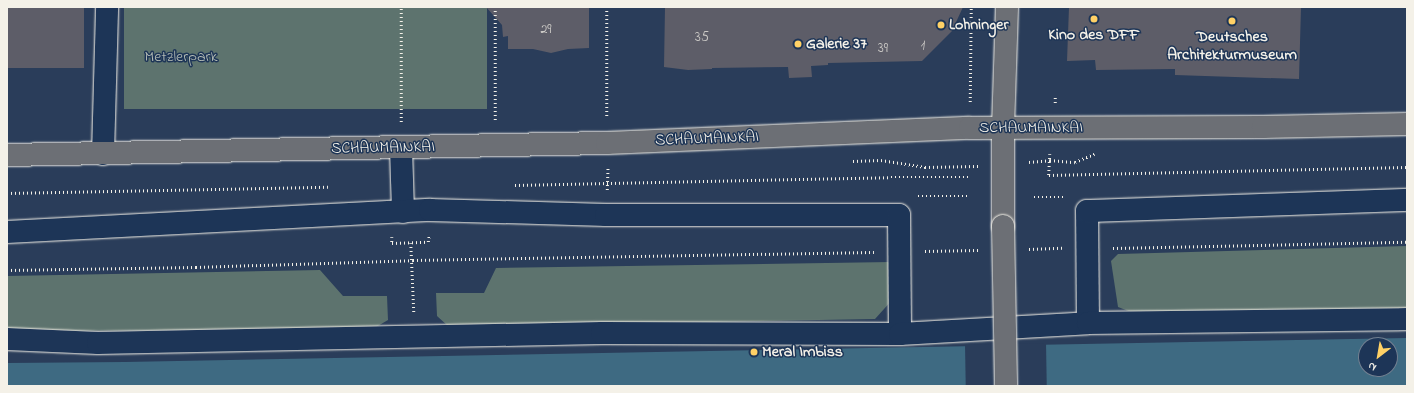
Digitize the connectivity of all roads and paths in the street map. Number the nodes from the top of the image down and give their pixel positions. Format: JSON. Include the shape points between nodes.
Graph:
{"nodes":[{"id":1,"x":107,"y":7,"type":"edge"},
{"id":2,"x":402,"y":7,"type":"edge"},
{"id":3,"x":496,"y":7,"type":"edge"},
{"id":4,"x":607,"y":7,"type":"edge"},
{"id":5,"x":971,"y":7,"type":"edge"},
{"id":6,"x":1007,"y":7,"type":"edge"},
{"id":7,"x":1407,"y":124,"type":"edge"},
{"id":8,"x":970,"y":128,"type":"junction"},
{"id":9,"x":1003,"y":128,"type":"junction"},
{"id":10,"x":608,"y":143,"type":"junction"},
{"id":11,"x":494,"y":146,"type":"junction"},
{"id":12,"x":401,"y":148,"type":"junction"},
{"id":13,"x":103,"y":154,"type":"junction"},
{"id":14,"x":7,"y":155,"type":"edge"},
{"id":15,"x":1407,"y":167,"type":"edge"},
{"id":16,"x":1049,"y":175,"type":"dead end"},
{"id":17,"x":971,"y":177,"type":"dead end"},
{"id":18,"x":608,"y":184,"type":"junction"},
{"id":19,"x":513,"y":185,"type":"dead end"},
{"id":20,"x":332,"y":187,"type":"dead end"},
{"id":21,"x":7,"y":193,"type":"edge"},
{"id":22,"x":915,"y":196,"type":"dead end"},
{"id":23,"x":970,"y":196,"type":"dead end"},
{"id":24,"x":1407,"y":200,"type":"edge"},
{"id":25,"x":403,"y":212,"type":"junction"},
{"id":26,"x":7,"y":232,"type":"edge"},
{"id":27,"x":428,"y":242,"type":"dead end"},
{"id":28,"x":1407,"y":242,"type":"edge"},
{"id":29,"x":392,"y":243,"type":"dead end"},
{"id":30,"x":411,"y":243,"type":"junction"},
{"id":31,"x":1113,"y":248,"type":"dead end"},
{"id":32,"x":900,"y":252,"type":"junction"},
{"id":33,"x":413,"y":260,"type":"junction"},
{"id":34,"x":7,"y":270,"type":"edge"},
{"id":35,"x":1407,"y":319,"type":"edge"},
{"id":36,"x":1088,"y":323,"type":"junction"},
{"id":37,"x":900,"y":334,"type":"junction"},
{"id":38,"x":414,"y":338,"type":"junction"},
{"id":39,"x":7,"y":339,"type":"edge"},
{"id":40,"x":1006,"y":386,"type":"edge"}],
"edges":[{"from":1,"to":13,"type":"lane"},
{"from":2,"to":12,"type":"path"},
{"from":3,"to":11,"type":"path"},
{"from":4,"to":10,"type":"path"},
{"from":5,"to":8,"type":"path"},
{"from":6,"to":9,"type":"main road"},
{"from":7,"to":9,"type":"main road","name":"SCHAUMAINKAI"},
{"from":8,"to":9,"type":"main road","name":"SCHAUMAINKAI"},
{"from":8,"to":10,"type":"main road","name":"SCHAUMAINKAI"},
{"from":9,"to":40,"type":"main road","bridge":true},
{"from":10,"to":11,"type":"main road","name":"SCHAUMAINKAI"},
{"from":10,"to":18,"type":"path"},
{"from":11,"to":12,"type":"main road","name":"SCHAUMAINKAI"},
{"from":12,"to":13,"type":"main road","name":"SCHAUMAINKAI"},
{"from":12,"to":25,"type":"lane"},
{"from":13,"to":14,"type":"main road","name":"SCHAUMAINKAI"},
{"from":15,"to":16,"type":"path"},
{"from":17,"to":18,"type":"path"},
{"from":18,"to":19,"type":"path"},
{"from":20,"to":21,"type":"path"},
{"from":22,"to":23,"type":"path"},
{"from":24,"to":36,"type":"lane","via":[[1087,212]]},
{"from":25,"to":26,"type":"lane"},
{"from":25,"to":32,"type":"lane","via":[[430,210],[606,215],[899,215]]},
{"from":27,"to":30,"type":"path"},
{"from":28,"to":31,"type":"path"},
{"from":29,"to":30,"type":"path"},
{"from":30,"to":33,"type":"path"},
{"from":32,"to":33,"type":"path"},
{"from":32,"to":37,"type":"lane"},
{"from":33,"to":34,"type":"path"},
{"from":33,"to":38,"type":"path"},
{"from":35,"to":36,"type":"lane"},
{"from":36,"to":37,"type":"lane"},
{"from":37,"to":38,"type":"lane","via":[[602,333]]},
{"from":38,"to":39,"type":"lane","via":[[98,343]]}]}
